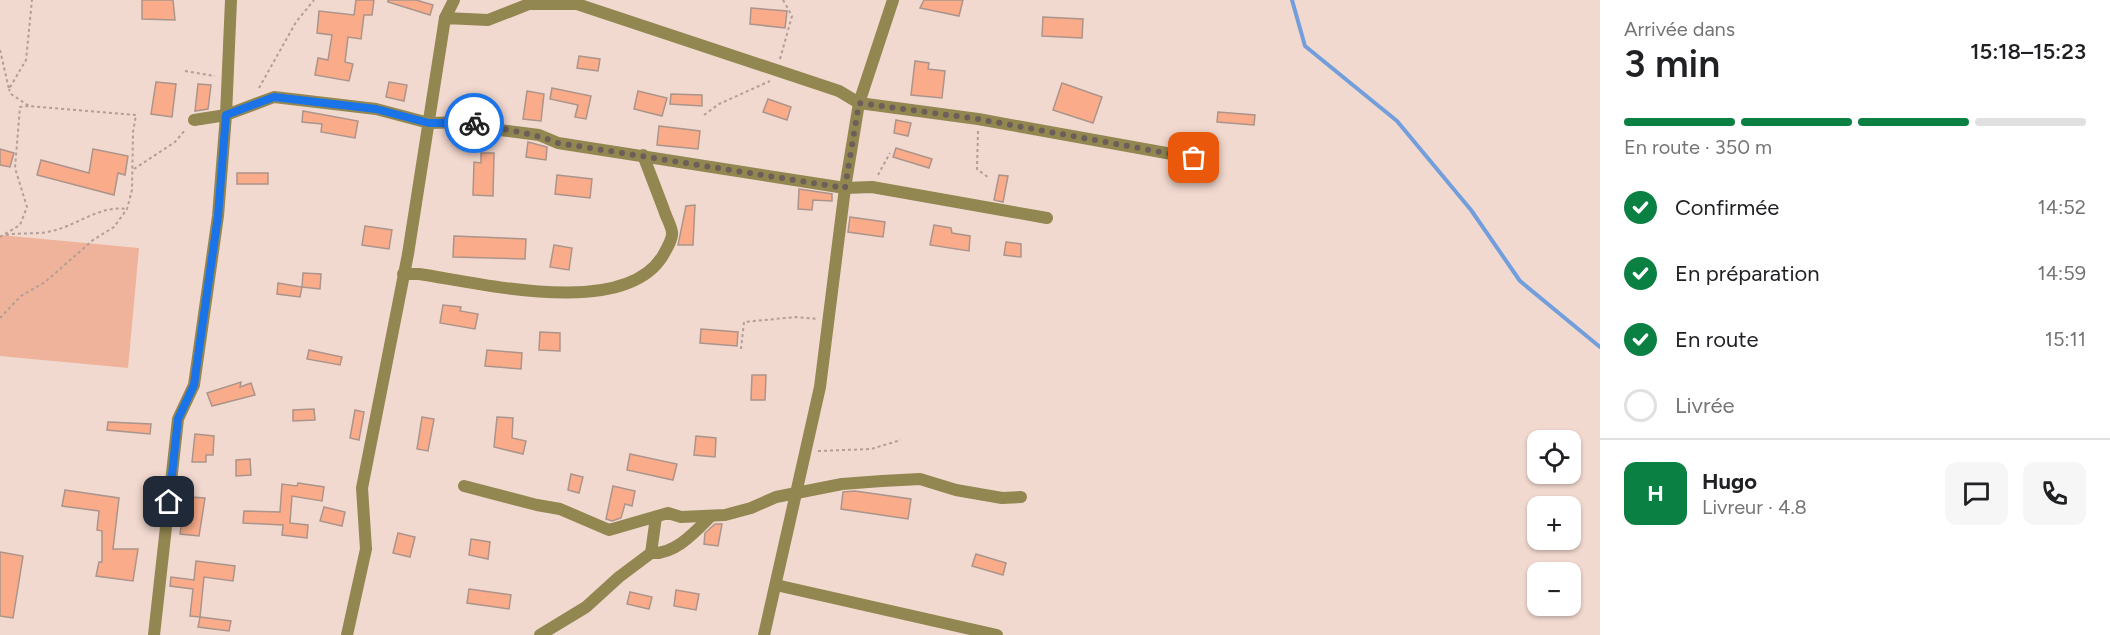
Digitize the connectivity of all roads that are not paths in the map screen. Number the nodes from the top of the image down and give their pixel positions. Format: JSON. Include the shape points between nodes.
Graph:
{"nodes":[{"id":1,"x":231,"y":0,"type":"edge"},
{"id":2,"x":445,"y":0,"type":"edge"},
{"id":3,"x":454,"y":0,"type":"edge"},
{"id":4,"x":893,"y":0,"type":"edge"},
{"id":5,"x":445,"y":18,"type":"junction"},
{"id":6,"x":859,"y":103,"type":"junction"},
{"id":7,"x":226,"y":115,"type":"junction"},
{"id":8,"x":194,"y":120,"type":"road end"},
{"id":9,"x":429,"y":123,"type":"junction"},
{"id":10,"x":643,"y":154,"type":"junction"},
{"id":11,"x":1194,"y":158,"type":"dead end"},
{"id":12,"x":845,"y":188,"type":"junction"},
{"id":13,"x":1047,"y":218,"type":"dead end"},
{"id":14,"x":403,"y":274,"type":"junction"},
{"id":15,"x":464,"y":486,"type":"dead end"},
{"id":16,"x":796,"y":493,"type":"junction"},
{"id":17,"x":1021,"y":497,"type":"dead end"},
{"id":18,"x":711,"y":516,"type":"junction"},
{"id":19,"x":656,"y":517,"type":"junction"},
{"id":20,"x":681,"y":517,"type":"junction"},
{"id":21,"x":693,"y":533,"type":"junction"},
{"id":22,"x":651,"y":553,"type":"junction"},
{"id":23,"x":776,"y":585,"type":"junction"},
{"id":24,"x":154,"y":635,"type":"edge"},
{"id":25,"x":347,"y":635,"type":"edge"},
{"id":26,"x":540,"y":635,"type":"edge"},
{"id":27,"x":764,"y":635,"type":"edge"},
{"id":28,"x":997,"y":635,"type":"edge"}],
"edges":[{"from":1,"to":7,"type":"street"},
{"from":2,"to":5,"type":"street"},
{"from":3,"to":5,"type":"street"},
{"from":4,"to":6,"type":"street"},
{"from":5,"to":6,"type":"street","via":[[488,20],[529,4],[577,4],[839,91]]},
{"from":5,"to":9,"type":"street"},
{"from":6,"to":11,"type":"street","via":[[978,119]]},
{"from":6,"to":12,"type":"street"},
{"from":7,"to":8,"type":"street"},
{"from":7,"to":9,"type":"street","via":[[274,97],[376,109]]},
{"from":7,"to":24,"type":"street","via":[[218,216],[194,385],[178,419]]},
{"from":9,"to":10,"type":"street","via":[[467,122],[539,135],[558,143]]},
{"from":9,"to":14,"type":"street"},
{"from":10,"to":12,"type":"street"},
{"from":10,"to":14,"type":"street","via":[[672,233],[656,266],[639,278],[608,290],[552,292]]},
{"from":12,"to":13,"type":"street","via":[[872,187]]},
{"from":12,"to":16,"type":"street","via":[[820,387]]},
{"from":14,"to":25,"type":"street","via":[[362,488],[366,549]]},
{"from":15,"to":19,"type":"street","via":[[560,509],[609,530]]},
{"from":16,"to":17,"type":"street","via":[[842,484],[920,479],[956,490],[1002,498]]},
{"from":16,"to":18,"type":"street"},
{"from":16,"to":23,"type":"street"},
{"from":18,"to":20,"type":"street"},
{"from":18,"to":21,"type":"street"},
{"from":19,"to":20,"type":"street","via":[[668,513]]},
{"from":19,"to":22,"type":"street"},
{"from":20,"to":21,"type":"street"},
{"from":21,"to":22,"type":"street","via":[[663,554]]},
{"from":22,"to":26,"type":"street","via":[[585,607]]},
{"from":23,"to":27,"type":"street"},
{"from":23,"to":28,"type":"street"}]}
